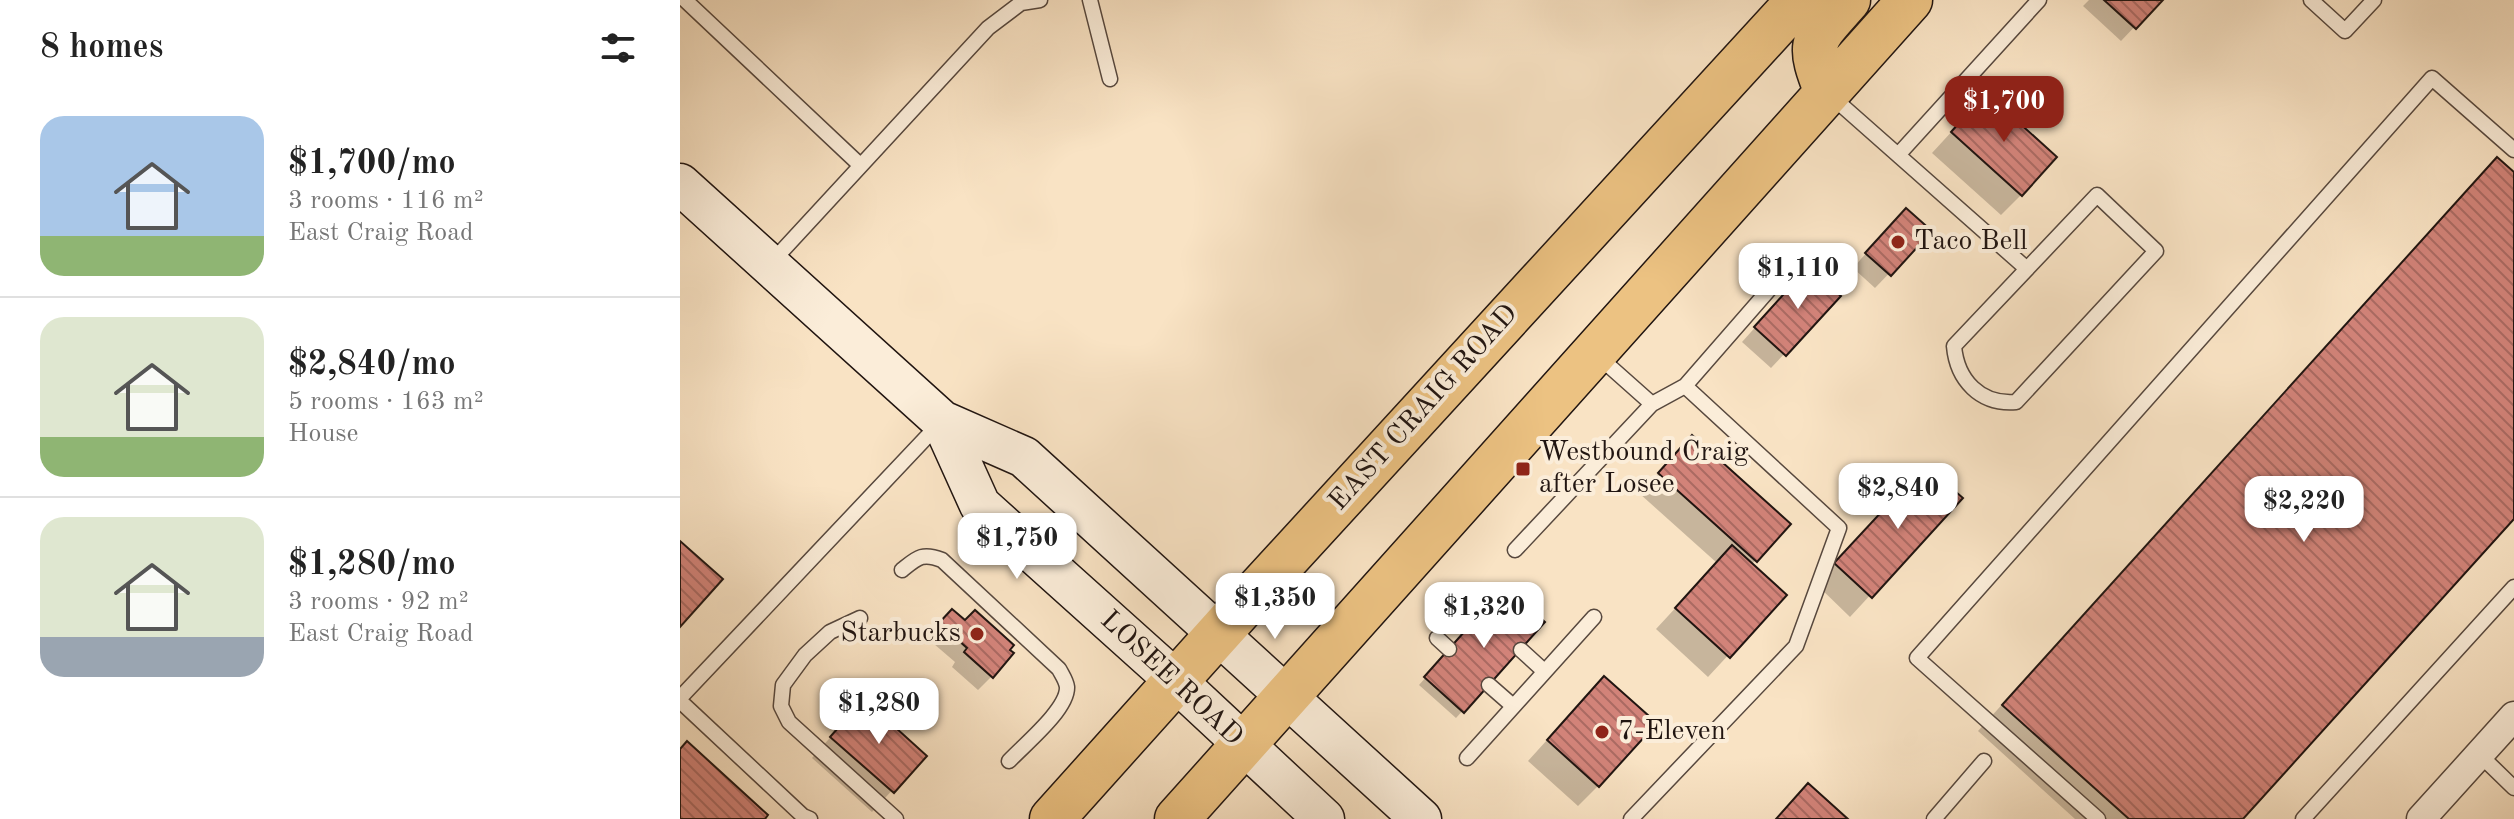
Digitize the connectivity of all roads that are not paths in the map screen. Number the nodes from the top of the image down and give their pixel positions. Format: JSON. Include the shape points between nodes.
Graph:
{"nodes":[{"id":1,"x":685,"y":0,"type":"edge"},
{"id":2,"x":1040,"y":0,"type":"edge"},
{"id":3,"x":1090,"y":0,"type":"edge"},
{"id":4,"x":1799,"y":0,"type":"edge"},
{"id":5,"x":1848,"y":0,"type":"edge"},
{"id":6,"x":1910,"y":0,"type":"edge"},
{"id":7,"x":2039,"y":0,"type":"edge"},
{"id":8,"x":2311,"y":0,"type":"edge"},
{"id":9,"x":2374,"y":0,"type":"edge"},
{"id":10,"x":1110,"y":79,"type":"dead end"},
{"id":11,"x":1827,"y":93,"type":"junction"},
{"id":12,"x":2514,"y":150,"type":"edge"},
{"id":13,"x":1898,"y":155,"type":"junction"},
{"id":14,"x":860,"y":165,"type":"junction"},
{"id":15,"x":680,"y":184,"type":"edge"},
{"id":16,"x":1795,"y":260,"type":"dead end"},
{"id":17,"x":769,"y":265,"type":"junction"},
{"id":18,"x":2027,"y":269,"type":"junction"},
{"id":19,"x":1594,"y":353,"type":"junction"},
{"id":20,"x":1685,"y":386,"type":"junction"},
{"id":21,"x":1652,"y":404,"type":"junction"},
{"id":22,"x":942,"y":421,"type":"junction"},
{"id":23,"x":1515,"y":550,"type":"dead end"},
{"id":24,"x":902,"y":570,"type":"dead end"},
{"id":25,"x":2514,"y":587,"type":"edge"},
{"id":26,"x":1468,"y":603,"type":"dead end"},
{"id":27,"x":1480,"y":614,"type":"dead end"},
{"id":28,"x":1594,"y":617,"type":"dead end"},
{"id":29,"x":860,"y":618,"type":"dead end"},
{"id":30,"x":1219,"y":633,"type":"junction"},
{"id":31,"x":1437,"y":638,"type":"dead end"},
{"id":32,"x":1449,"y":649,"type":"dead end"},
{"id":33,"x":1521,"y":650,"type":"dead end"},
{"id":34,"x":1544,"y":671,"type":"junction"},
{"id":35,"x":1176,"y":681,"type":"junction"},
{"id":36,"x":1489,"y":685,"type":"dead end"},
{"id":37,"x":1287,"y":695,"type":"junction"},
{"id":38,"x":680,"y":700,"type":"edge"},
{"id":39,"x":1513,"y":706,"type":"junction"},
{"id":40,"x":2514,"y":716,"type":"edge"},
{"id":41,"x":1243,"y":745,"type":"junction"},
{"id":42,"x":2479,"y":754,"type":"junction"},
{"id":43,"x":1467,"y":758,"type":"dead end"},
{"id":44,"x":1009,"y":761,"type":"dead end"},
{"id":45,"x":1984,"y":761,"type":"dead end"},
{"id":46,"x":2514,"y":788,"type":"edge"},
{"id":47,"x":810,"y":819,"type":"edge"},
{"id":48,"x":896,"y":819,"type":"edge"},
{"id":49,"x":1052,"y":819,"type":"edge"},
{"id":50,"x":1177,"y":819,"type":"edge"},
{"id":51,"x":1324,"y":819,"type":"edge"},
{"id":52,"x":1421,"y":819,"type":"edge"},
{"id":53,"x":1631,"y":819,"type":"edge"},
{"id":54,"x":1934,"y":819,"type":"edge"},
{"id":55,"x":2098,"y":819,"type":"edge"},
{"id":56,"x":2303,"y":819,"type":"edge"},
{"id":57,"x":2421,"y":819,"type":"edge"}],
"edges":[{"from":1,"to":14,"type":"lane"},
{"from":2,"to":14,"type":"lane","via":[[1021,3],[988,28]]},
{"from":3,"to":10,"type":"lane"},
{"from":4,"to":30,"type":"main road","name":"EAST CRAIG ROAD"},
{"from":5,"to":11,"type":"main road","via":[[1820,32],[1813,50]]},
{"from":6,"to":11,"type":"main road"},
{"from":7,"to":13,"type":"lane"},
{"from":8,"to":9,"type":"lane","via":[[2345,31]]},
{"from":11,"to":13,"type":"lane"},
{"from":11,"to":19,"type":"main road"},
{"from":12,"to":55,"type":"lane","via":[[2432,78],[1917,658]]},
{"from":13,"to":18,"type":"lane"},
{"from":14,"to":17,"type":"lane"},
{"from":15,"to":17,"type":"main road","name":"LOSEE ROAD"},
{"from":16,"to":20,"type":"lane"},
{"from":17,"to":22,"type":"main road","name":"LOSEE ROAD"},
{"from":18,"to":18,"type":"lane","via":[[2097,195],[2156,251],[2016,402],[1993,400],[1963,379],[1954,346]]},
{"from":19,"to":21,"type":"lane"},
{"from":19,"to":37,"type":"main road"},
{"from":20,"to":21,"type":"lane"},
{"from":20,"to":53,"type":"lane","via":[[1839,528],[1796,646]]},
{"from":21,"to":23,"type":"lane"},
{"from":22,"to":30,"type":"main road","name":"LOSEE ROAD","via":[[1024,457]]},
{"from":22,"to":35,"type":"main road","name":"LOSEE ROAD","via":[[980,505]]},
{"from":22,"to":38,"type":"lane"},
{"from":24,"to":44,"type":"lane","via":[[929,555],[942,560],[1065,679],[1063,703]]},
{"from":25,"to":56,"type":"lane"},
{"from":26,"to":27,"type":"lane"},
{"from":28,"to":34,"type":"lane"},
{"from":29,"to":48,"type":"lane","via":[[830,632],[805,655],[783,685],[781,706],[789,722]]},
{"from":30,"to":35,"type":"main road","name":"EAST CRAIG ROAD"},
{"from":30,"to":37,"type":"main road","name":"LOSEE ROAD"},
{"from":31,"to":32,"type":"lane"},
{"from":33,"to":34,"type":"lane"},
{"from":34,"to":39,"type":"lane"},
{"from":35,"to":41,"type":"main road","name":"LOSEE ROAD"},
{"from":35,"to":49,"type":"main road","name":"EAST CRAIG ROAD"},
{"from":36,"to":39,"type":"lane"},
{"from":37,"to":41,"type":"main road"},
{"from":37,"to":52,"type":"main road","name":"LOSEE ROAD"},
{"from":38,"to":47,"type":"lane"},
{"from":39,"to":43,"type":"lane"},
{"from":40,"to":42,"type":"street"},
{"from":41,"to":50,"type":"main road"},
{"from":41,"to":51,"type":"main road","name":"LOSEE ROAD"},
{"from":42,"to":46,"type":"lane"},
{"from":42,"to":57,"type":"street"},
{"from":45,"to":54,"type":"lane"}]}
